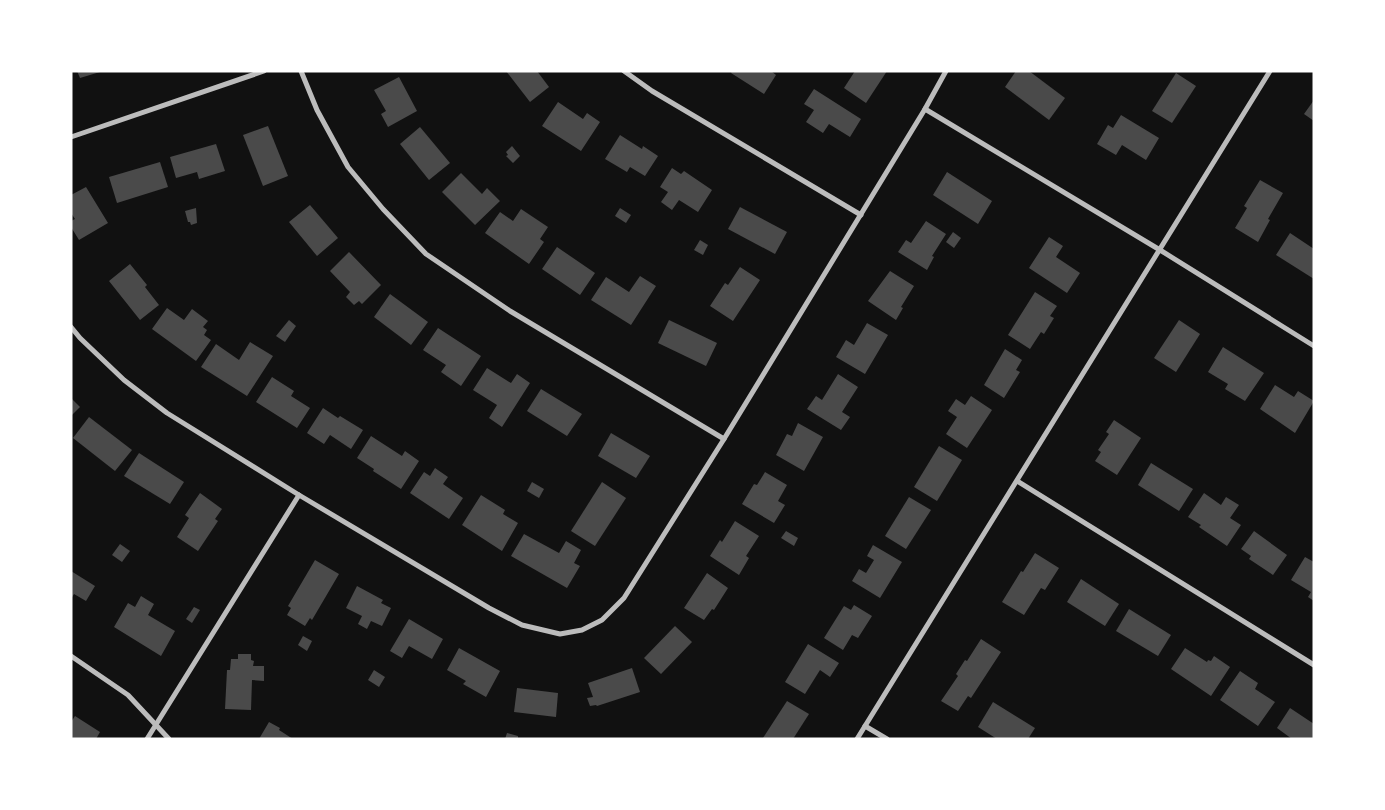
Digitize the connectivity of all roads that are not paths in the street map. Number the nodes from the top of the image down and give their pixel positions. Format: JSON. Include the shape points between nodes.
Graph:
{"nodes":[{"id":1,"x":264,"y":71,"type":"edge"},
{"id":2,"x":301,"y":71,"type":"edge"},
{"id":3,"x":624,"y":71,"type":"edge"},
{"id":4,"x":946,"y":71,"type":"edge"},
{"id":5,"x":1270,"y":71,"type":"edge"},
{"id":6,"x":925,"y":109,"type":"junction"},
{"id":7,"x":71,"y":137,"type":"edge"},
{"id":8,"x":861,"y":215,"type":"junction"},
{"id":9,"x":1160,"y":250,"type":"junction"},
{"id":10,"x":71,"y":327,"type":"edge"},
{"id":11,"x":1314,"y":346,"type":"edge"},
{"id":12,"x":724,"y":439,"type":"junction"},
{"id":13,"x":1017,"y":481,"type":"junction"},
{"id":14,"x":299,"y":496,"type":"junction"},
{"id":15,"x":71,"y":656,"type":"edge"},
{"id":16,"x":1314,"y":665,"type":"edge"},
{"id":17,"x":156,"y":725,"type":"junction"},
{"id":18,"x":865,"y":726,"type":"junction"},
{"id":19,"x":147,"y":739,"type":"edge"},
{"id":20,"x":169,"y":739,"type":"edge"},
{"id":21,"x":857,"y":739,"type":"edge"},
{"id":22,"x":887,"y":739,"type":"edge"}],
"edges":[{"from":1,"to":7,"type":"street"},
{"from":2,"to":12,"type":"street","via":[[317,110],[348,167],[426,254],[510,311]]},
{"from":3,"to":8,"type":"street","via":[[652,91]]},
{"from":4,"to":6,"type":"street"},
{"from":5,"to":9,"type":"street"},
{"from":6,"to":8,"type":"street"},
{"from":6,"to":9,"type":"street"},
{"from":8,"to":12,"type":"street"},
{"from":9,"to":11,"type":"street"},
{"from":9,"to":13,"type":"street"},
{"from":10,"to":14,"type":"street","via":[[124,380],[167,413]]},
{"from":12,"to":14,"type":"street","via":[[624,598],[602,620],[582,630],[560,634],[522,625],[506,617]]},
{"from":13,"to":16,"type":"street"},
{"from":13,"to":18,"type":"street"},
{"from":14,"to":17,"type":"street"},
{"from":15,"to":17,"type":"street","via":[[128,695]]},
{"from":17,"to":19,"type":"street"},
{"from":17,"to":20,"type":"street"},
{"from":18,"to":21,"type":"street"},
{"from":18,"to":22,"type":"street"}]}
